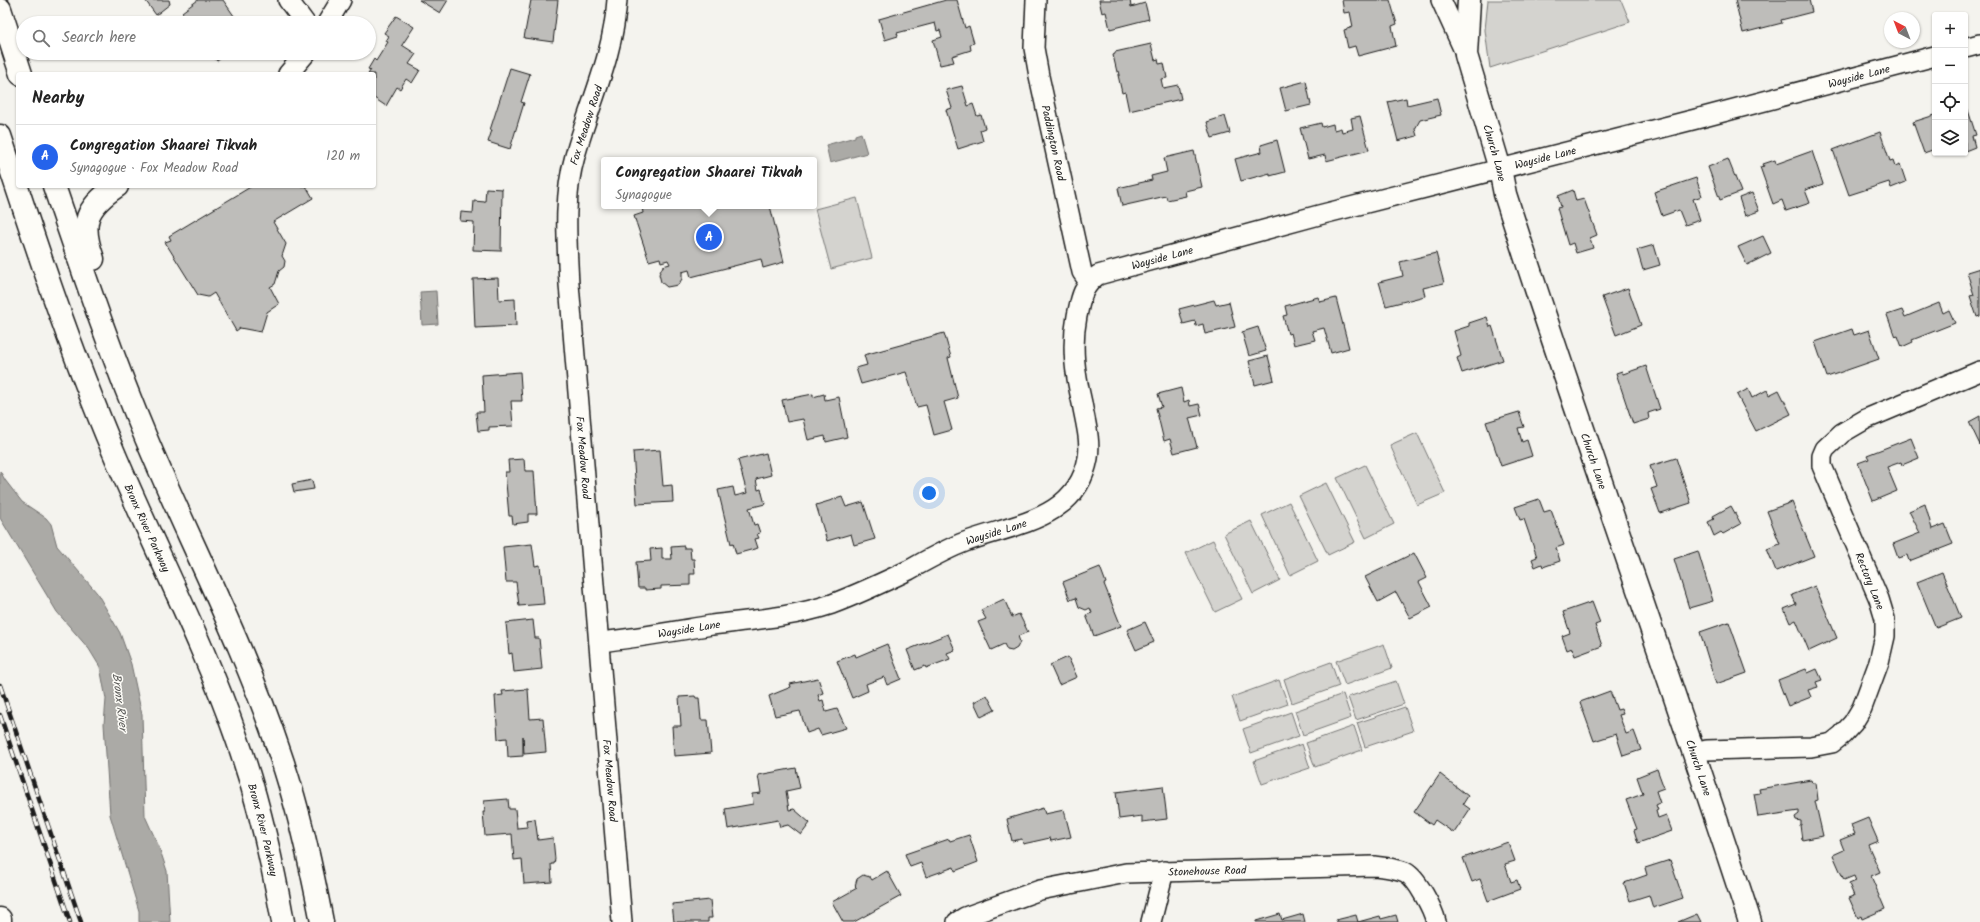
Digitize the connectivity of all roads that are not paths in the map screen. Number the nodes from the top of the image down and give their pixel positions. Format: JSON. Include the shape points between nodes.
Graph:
{"nodes":[{"id":1,"x":288,"y":0,"type":"edge"},
{"id":2,"x":342,"y":0,"type":"edge"},
{"id":3,"x":617,"y":0,"type":"edge"},
{"id":4,"x":1036,"y":0,"type":"edge"},
{"id":5,"x":1440,"y":0,"type":"edge"},
{"id":6,"x":1469,"y":0,"type":"edge"},
{"id":7,"x":0,"y":9,"type":"edge"},
{"id":8,"x":300,"y":16,"type":"edge"},
{"id":9,"x":332,"y":16,"type":"edge"},
{"id":10,"x":1980,"y":44,"type":"edge"},
{"id":11,"x":1968,"y":47,"type":"edge"},
{"id":12,"x":1466,"y":55,"type":"junction"},
{"id":13,"x":1932,"y":57,"type":"edge"},
{"id":14,"x":16,"y":58,"type":"edge"},
{"id":15,"x":17,"y":60,"type":"edge"},
{"id":16,"x":300,"y":60,"type":"edge"},
{"id":17,"x":20,"y":70,"type":"edge"},
{"id":18,"x":290,"y":72,"type":"edge"},
{"id":19,"x":0,"y":136,"type":"edge"},
{"id":20,"x":1500,"y":169,"type":"junction"},
{"id":21,"x":16,"y":184,"type":"edge"},
{"id":22,"x":17,"y":188,"type":"edge"},
{"id":23,"x":55,"y":188,"type":"edge"},
{"id":24,"x":113,"y":188,"type":"edge"},
{"id":25,"x":1089,"y":282,"type":"junction"},
{"id":26,"x":1980,"y":370,"type":"edge"},
{"id":27,"x":134,"y":409,"type":"junction"},
{"id":28,"x":599,"y":642,"type":"junction"},
{"id":29,"x":1695,"y":753,"type":"junction"},
{"id":30,"x":1164,"y":871,"type":"junction"},
{"id":31,"x":283,"y":922,"type":"edge"},
{"id":32,"x":322,"y":922,"type":"edge"},
{"id":33,"x":622,"y":922,"type":"edge"},
{"id":34,"x":957,"y":922,"type":"edge"},
{"id":35,"x":1151,"y":922,"type":"edge"},
{"id":36,"x":1436,"y":922,"type":"edge"},
{"id":37,"x":1750,"y":922,"type":"edge"}],
"edges":[{"from":1,"to":8,"type":"street"},
{"from":2,"to":9,"type":"street"},
{"from":3,"to":28,"type":"street","name":"Fox Meadow Road","via":[[610,49],[574,157],[566,227]]},
{"from":4,"to":25,"type":"street","name":"Paddington Road","via":[[1034,48],[1039,76],[1082,272]]},
{"from":5,"to":12,"type":"street","name":"Church Lane"},
{"from":6,"to":12,"type":"main road"},
{"from":7,"to":14,"type":"main road"},
{"from":10,"to":11,"type":"street"},
{"from":12,"to":20,"type":"main road","name":"Church Lane"},
{"from":13,"to":20,"type":"street","name":"Wayside Lane"},
{"from":15,"to":17,"type":"main road"},
{"from":16,"to":18,"type":"street"},
{"from":19,"to":21,"type":"main road","name":"Bronx River Parkway"},
{"from":20,"to":25,"type":"street","name":"Wayside Lane","via":[[1145,262],[1098,275]]},
{"from":20,"to":29,"type":"main road","name":"Church Lane","via":[[1505,194],[1553,343]]},
{"from":22,"to":31,"type":"main road","name":"Bronx River Parkway","via":[[88,390],[235,733],[265,835]]},
{"from":23,"to":27,"type":"main road","via":[[98,315]]},
{"from":24,"to":27,"type":"main road","via":[[90,210],[86,233],[88,246],[112,312]]},
{"from":25,"to":28,"type":"street","name":"Wayside Lane","via":[[1079,305],[1073,351],[1087,432],[1088,457],[1078,485],[1070,497],[1054,509],[1028,523],[965,542],[871,588],[805,612]]},
{"from":26,"to":29,"type":"street","name":"Rectory Lane","via":[[1860,422],[1831,442],[1822,456],[1822,466],[1879,599],[1885,619],[1885,636],[1879,662],[1854,724],[1832,743],[1811,747],[1708,750]]},
{"from":27,"to":32,"type":"main road","via":[[269,722],[300,820]]},
{"from":28,"to":33,"type":"street","name":"Fox Meadow Road"},
{"from":29,"to":37,"type":"main road","name":"Church Lane"},
{"from":30,"to":34,"type":"street","name":"Stonehouse Road","via":[[1126,873],[1040,890]]},
{"from":30,"to":35,"type":"street"},
{"from":30,"to":36,"type":"street","name":"Stonehouse Road","via":[[1374,866],[1405,872],[1433,910]]}]}
